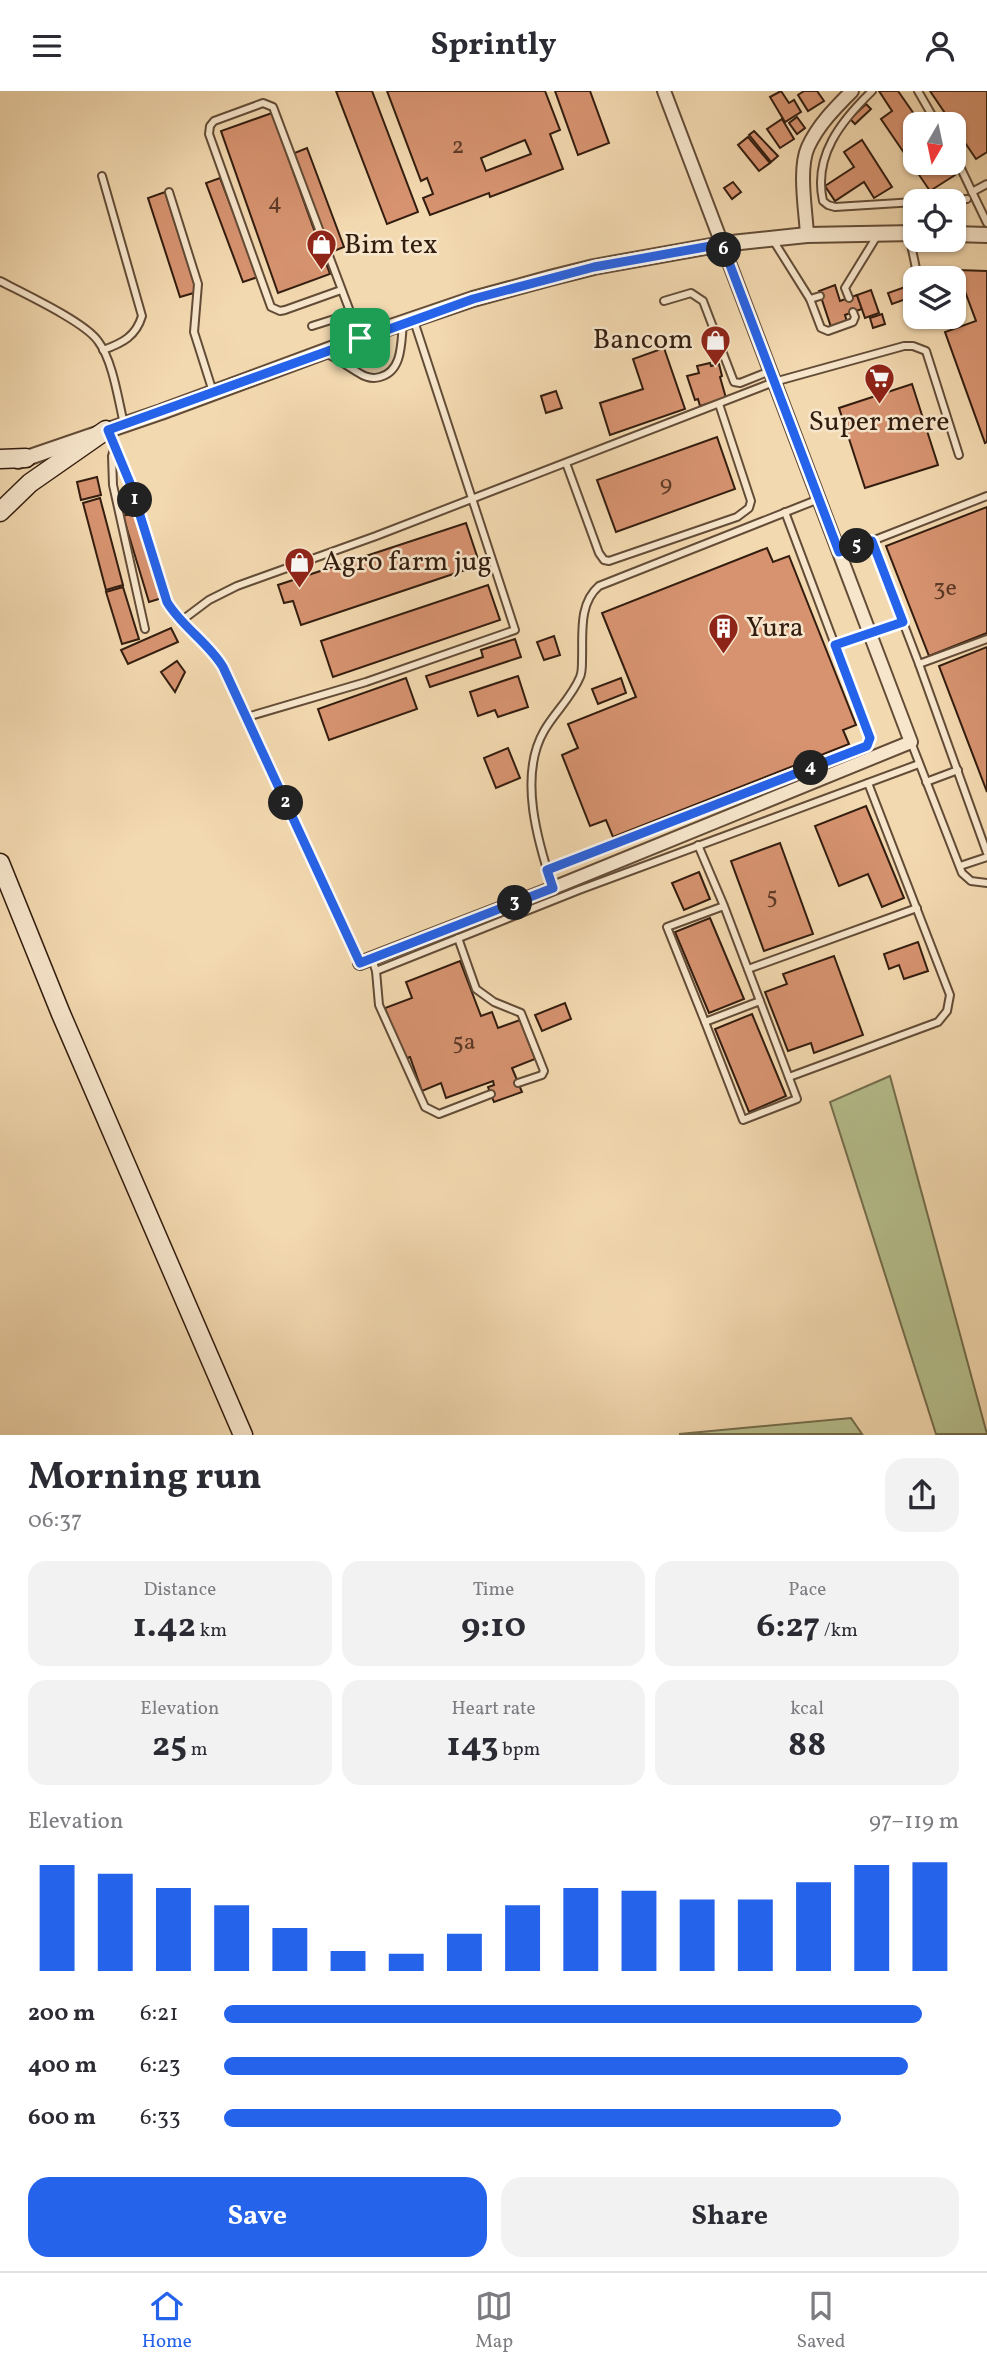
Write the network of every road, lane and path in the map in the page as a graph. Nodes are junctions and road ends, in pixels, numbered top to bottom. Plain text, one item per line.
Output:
1 (663, 91) edge
2 (852, 91) edge
3 (872, 91) edge
4 (918, 91) edge
5 (930, 112) edge
6 (964, 175) edge
7 (102, 176) dead end
8 (987, 184) edge
9 (169, 192) dead end
10 (972, 192) junction
11 (903, 203) edge
12 (987, 223) edge
13 (878, 233) junction
14 (903, 233) edge
15 (966, 234) edge
16 (807, 235) junction
17 (987, 235) edge
18 (772, 238) junction
19 (722, 244) junction
20 (0, 281) edge
21 (845, 288) junction
22 (341, 290) junction
23 (837, 291) dead end
24 (820, 296) dead end
25 (849, 298) dead end
26 (810, 299) junction
27 (664, 301) dead end
28 (853, 312) dead end
29 (350, 314) junction
30 (408, 321) junction
31 (312, 326) dead end
32 (360, 338) junction
33 (103, 350) junction
34 (323, 352) junction
35 (772, 377) junction
36 (213, 392) junction
37 (719, 404) junction
38 (124, 424) junction
39 (110, 435) junction
40 (959, 455) dead end
41 (26, 458) junction
42 (0, 459) edge
43 (566, 463) junction
44 (0, 467) edge
45 (987, 496) edge
46 (472, 498) junction
47 (819, 499) junction
48 (0, 512) edge
49 (785, 512) junction
50 (872, 541) junction
51 (839, 552) junction
52 (181, 621) junction
53 (903, 622) junction
54 (145, 629) dead end
55 (870, 633) junction
56 (987, 639) edge
57 (835, 645) junction
58 (919, 664) junction
59 (247, 717) junction
60 (911, 742) junction
61 (919, 764) junction
62 (958, 770) junction
63 (926, 782) junction
64 (869, 783) junction
65 (698, 845) junction
66 (987, 855) edge
67 (0, 863) edge
68 (960, 866) junction
69 (547, 870) junction
70 (987, 883) edge
71 (553, 888) junction
72 (724, 906) junction
73 (917, 908) junction
74 (458, 938) junction
75 (370, 964) junction
76 (748, 969) junction
77 (760, 1001) junction
78 (705, 1022) junction
79 (789, 1077) junction
80 (519, 1083) dead end
81 (491, 1094) dead end
82 (243, 1434) edge

1 - 19 street
2 - 16 street
3 - 11 lane
4 - 5 lane
6 - 10 lane
7 - 33 lane
8 - 10 lane
9 - 36 lane
10 - 12 lane
13 - 14 street
13 - 16 street
13 - 21 lane
15 - 17 street
16 - 18 street
18 - 19 street
18 - 26 lane
19 - 30 street
19 - 35 street
20 - 33 lane
21 - 23 lane
21 - 25 lane
22 - 22 lane
22 - 29 lane
24 - 26 lane
26 - 28 lane
27 - 35 lane
29 - 31 lane
29 - 32 lane
30 - 32 street
30 - 34 lane
30 - 46 lane
32 - 34 street
33 - 38 lane
34 - 36 street
35 - 37 lane
35 - 40 lane
35 - 47 street
36 - 38 street
37 - 43 lane
37 - 43 lane
38 - 39 street
39 - 41 street
39 - 48 main road
39 - 52 lane
39 - 54 lane
41 - 42 main road
41 - 44 street
43 - 46 lane
45 - 50 lane
46 - 52 lane
46 - 59 lane
47 - 49 lane
47 - 51 street
49 - 57 lane
49 - 69 lane
50 - 51 lane
50 - 53 lane
51 - 55 street
52 - 59 lane
53 - 55 lane
53 - 58 lane
55 - 57 lane
55 - 60 street
56 - 58 lane
57 - 69 lane
58 - 62 lane
59 - 75 lane
60 - 61 lane
60 - 71 street
61 - 63 lane
61 - 64 lane
62 - 63 lane
62 - 66 lane
63 - 68 lane
64 - 65 lane
64 - 73 lane
65 - 72 lane
65 - 74 lane
66 - 68 lane
67 - 82 main road
68 - 70 lane
69 - 71 lane
71 - 75 street
72 - 76 lane
72 - 78 lane
73 - 76 lane
73 - 79 lane
74 - 75 lane
74 - 80 lane
75 - 81 lane
76 - 77 lane
77 - 78 lane
77 - 79 lane
78 - 79 lane

